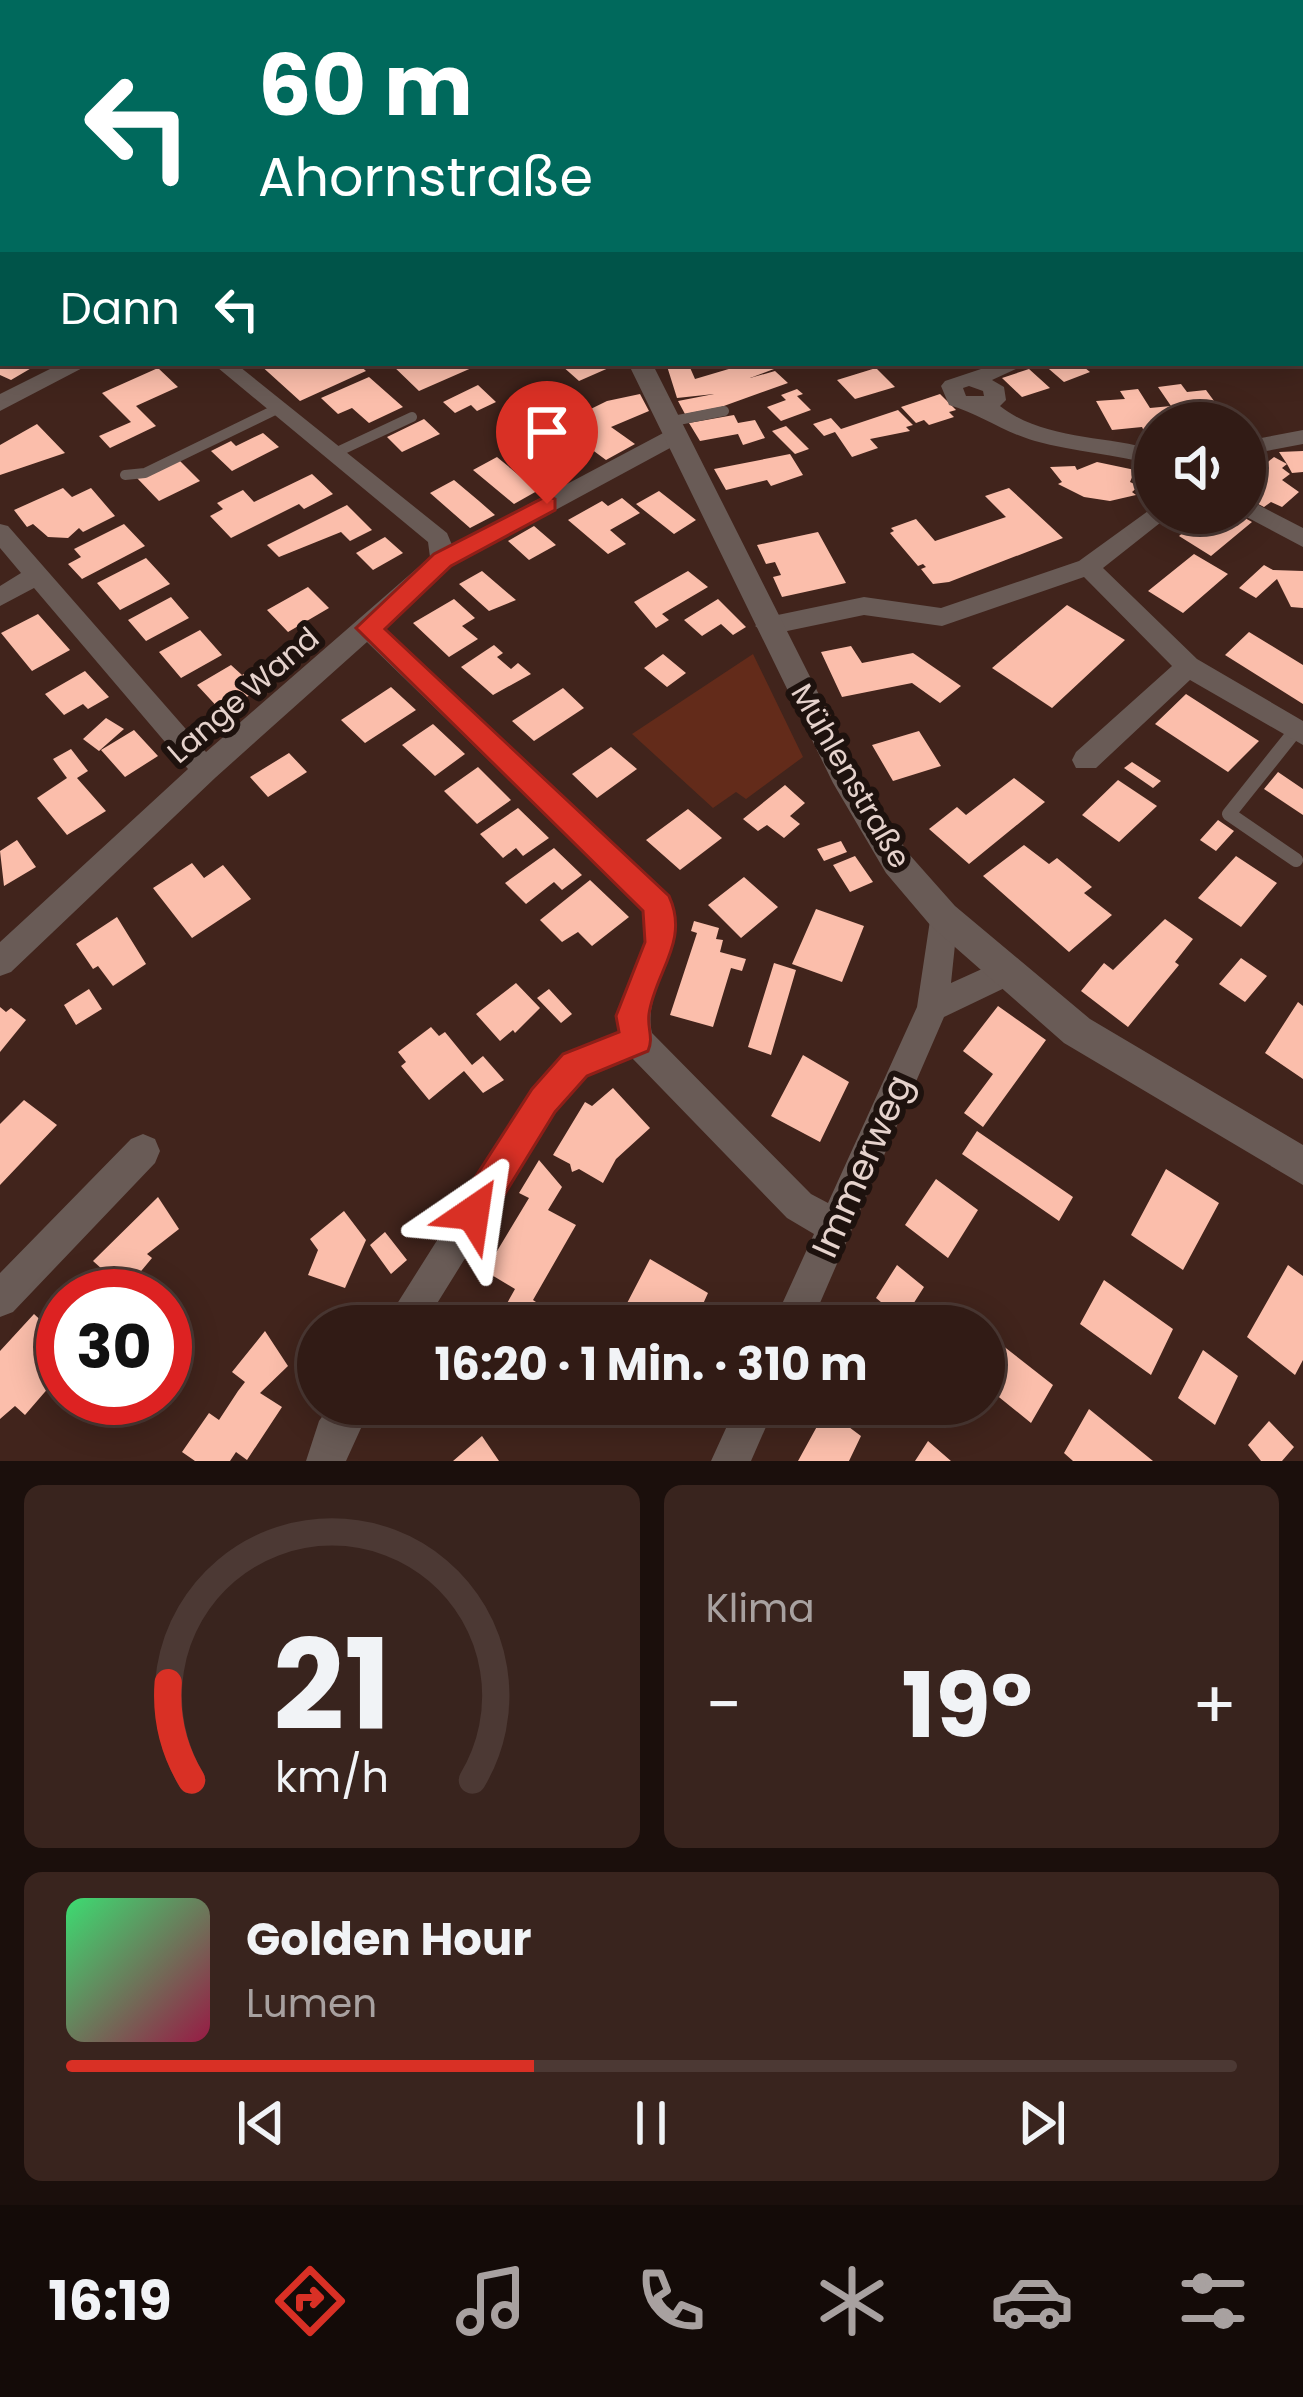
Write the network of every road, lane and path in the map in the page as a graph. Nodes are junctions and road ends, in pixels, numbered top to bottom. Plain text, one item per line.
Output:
1 (74, 366) edge
2 (226, 366) edge
3 (641, 366) edge
4 (1011, 366) edge
5 (0, 404) edge
6 (279, 408) junction
7 (724, 411) dead end
8 (412, 417) dead end
9 (671, 429) junction
10 (1303, 437) edge
11 (1266, 444) edge
12 (1134, 452) edge
13 (335, 453) junction
14 (125, 475) dead end
15 (1266, 518) edge
16 (1134, 531) edge
17 (0, 532) edge
18 (1303, 539) edge
19 (443, 560) junction
20 (1088, 567) junction
21 (37, 575) junction
22 (0, 597) edge
23 (768, 626) junction
24 (368, 628) junction
25 (1188, 666) junction
26 (1299, 732) edge
27 (1086, 760) dead end
28 (205, 770) junction
29 (1296, 860) dead end
30 (943, 916) junction
31 (0, 962) edge
32 (1004, 973) junction
33 (933, 1006) junction
34 (637, 1040) junction
35 (143, 1150) dead end
36 (1303, 1166) edge
37 (836, 1226) junction
38 (0, 1299) edge
39 (415, 1305) edge
40 (800, 1305) edge
41 (339, 1425) edge
42 (747, 1425) edge
43 (326, 1461) edge
44 (731, 1461) edge

1 - 5 street
2 - 6 street
3 - 9 street, Mühlenstraße
4 - 12 street
6 - 13 street
6 - 14 lane
7 - 9 lane
8 - 13 lane
9 - 19 street, Lange Wand
9 - 23 street, Mühlenstraße
10 - 11 street
13 - 19 street
15 - 18 street
16 - 20 street
17 - 21 street
19 - 24 street, Lange Wand
20 - 23 street
20 - 25 street
21 - 22 street
21 - 28 street
23 - 30 street, Mühlenstraße
24 - 28 street, Lange Wand
24 - 34 street
25 - 26 street
25 - 27 street
26 - 29 lane
28 - 31 street, Lange Wand
30 - 32 street, Mühlenstraße
30 - 33 street, Immerweg
32 - 33 street
32 - 36 street, Mühlenstraße
33 - 37 street, Immerweg
34 - 37 street
34 - 39 street
35 - 38 street
37 - 40 street, Immerweg
41 - 43 street
42 - 44 street

